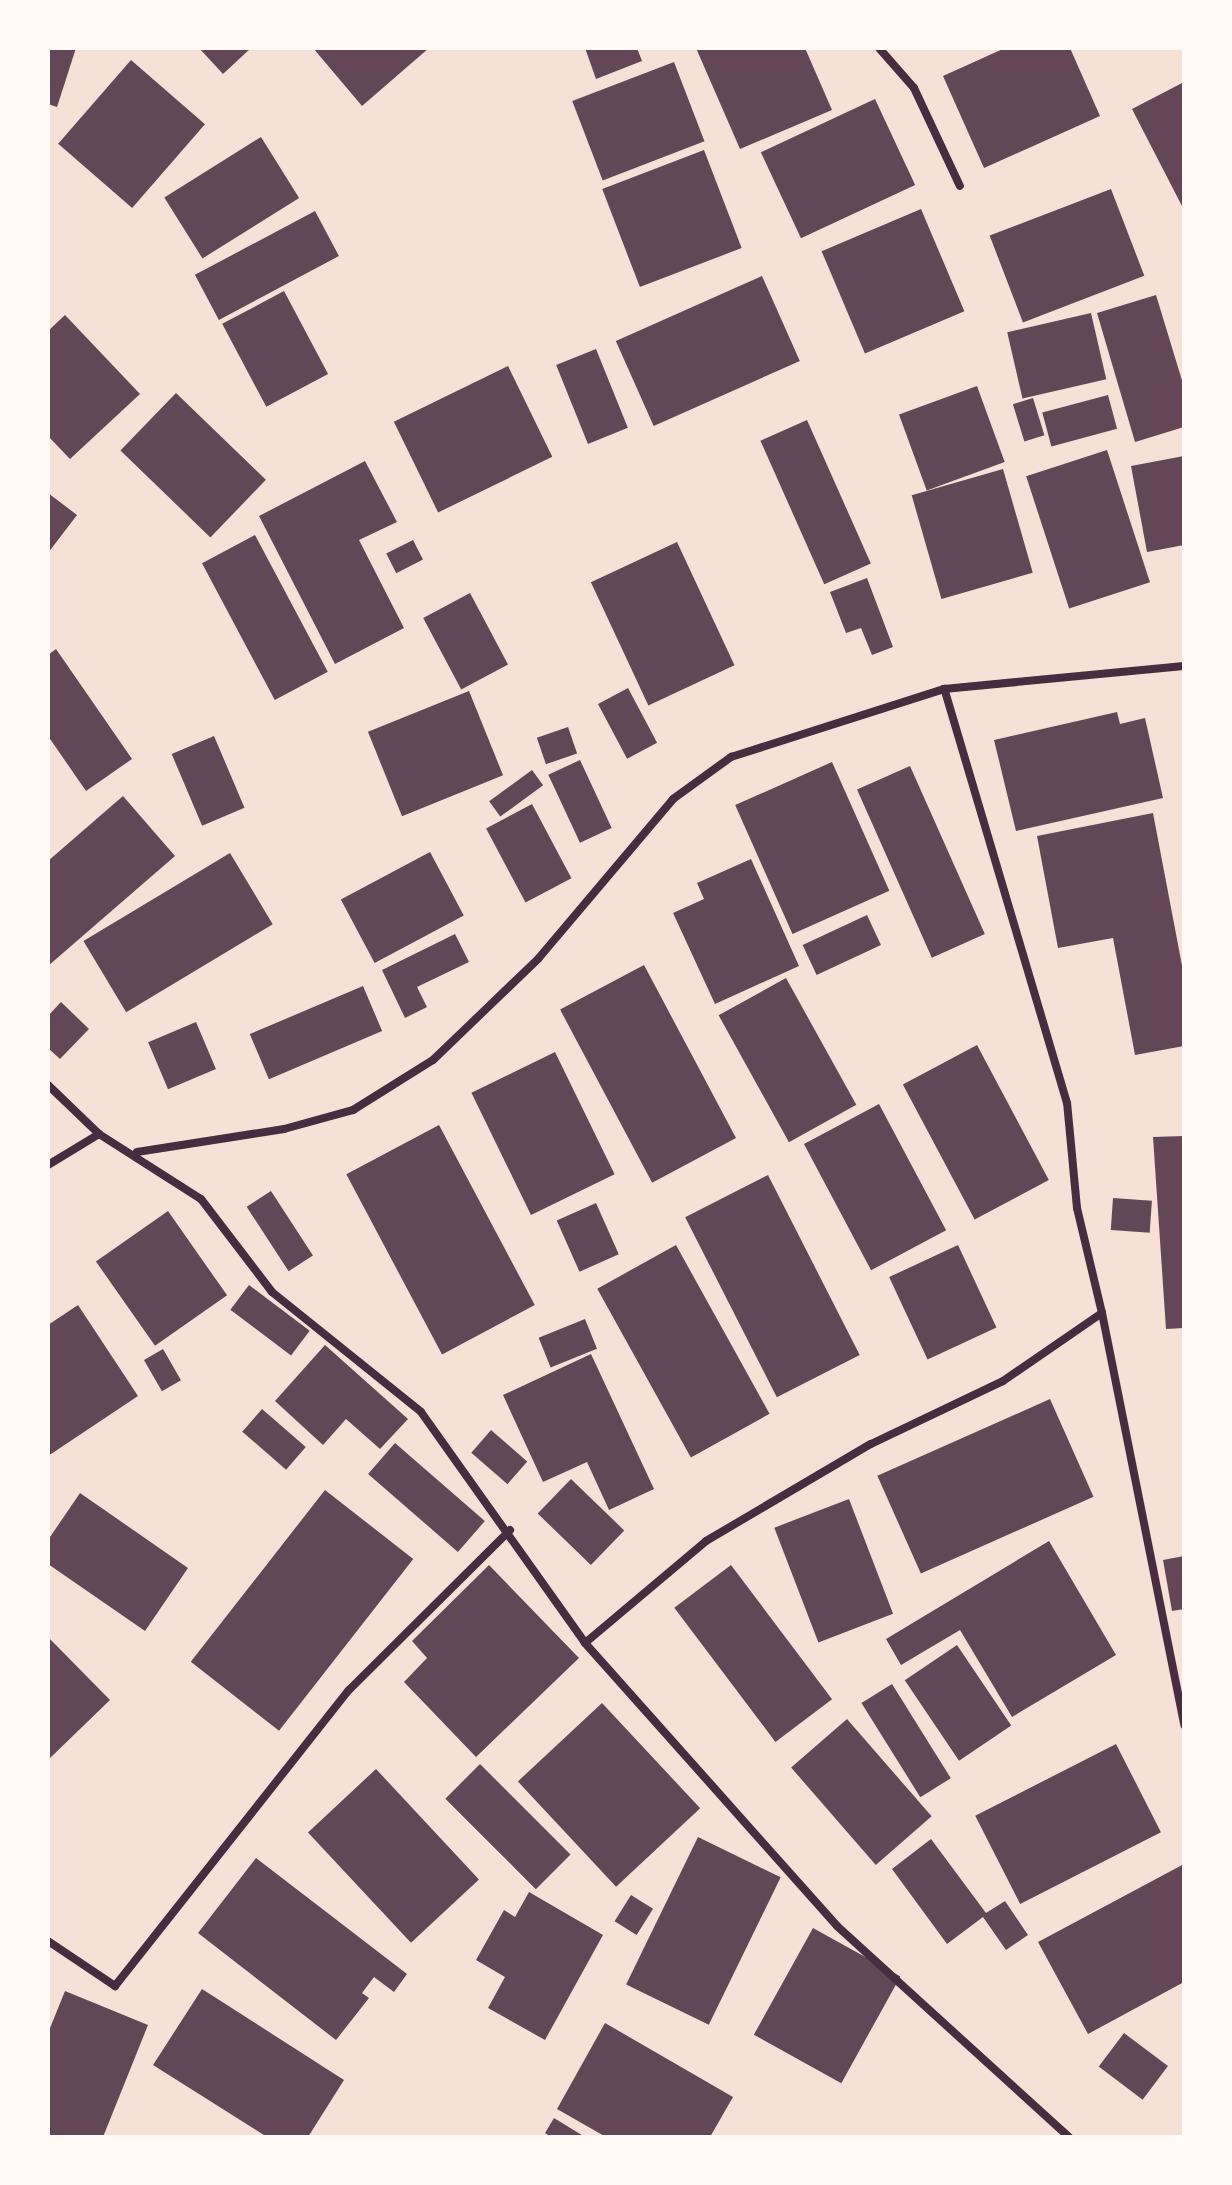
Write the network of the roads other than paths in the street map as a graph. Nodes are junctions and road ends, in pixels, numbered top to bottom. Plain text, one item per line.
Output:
1 (879, 48) edge
2 (960, 186) dead end
3 (1184, 666) edge
4 (944, 689) junction
5 (48, 1085) edge
6 (99, 1134) junction
7 (137, 1152) junction
8 (48, 1165) edge
9 (1102, 1313) junction
10 (510, 1530) junction
11 (585, 1643) junction
12 (1184, 1725) edge
13 (48, 1941) edge
14 (1069, 2137) edge

1 - 2 street
3 - 4 street
4 - 7 street
4 - 9 street
5 - 6 street
6 - 7 street
6 - 8 street
7 - 10 street
9 - 11 street
9 - 12 street
10 - 11 street
10 - 13 street
11 - 14 street

